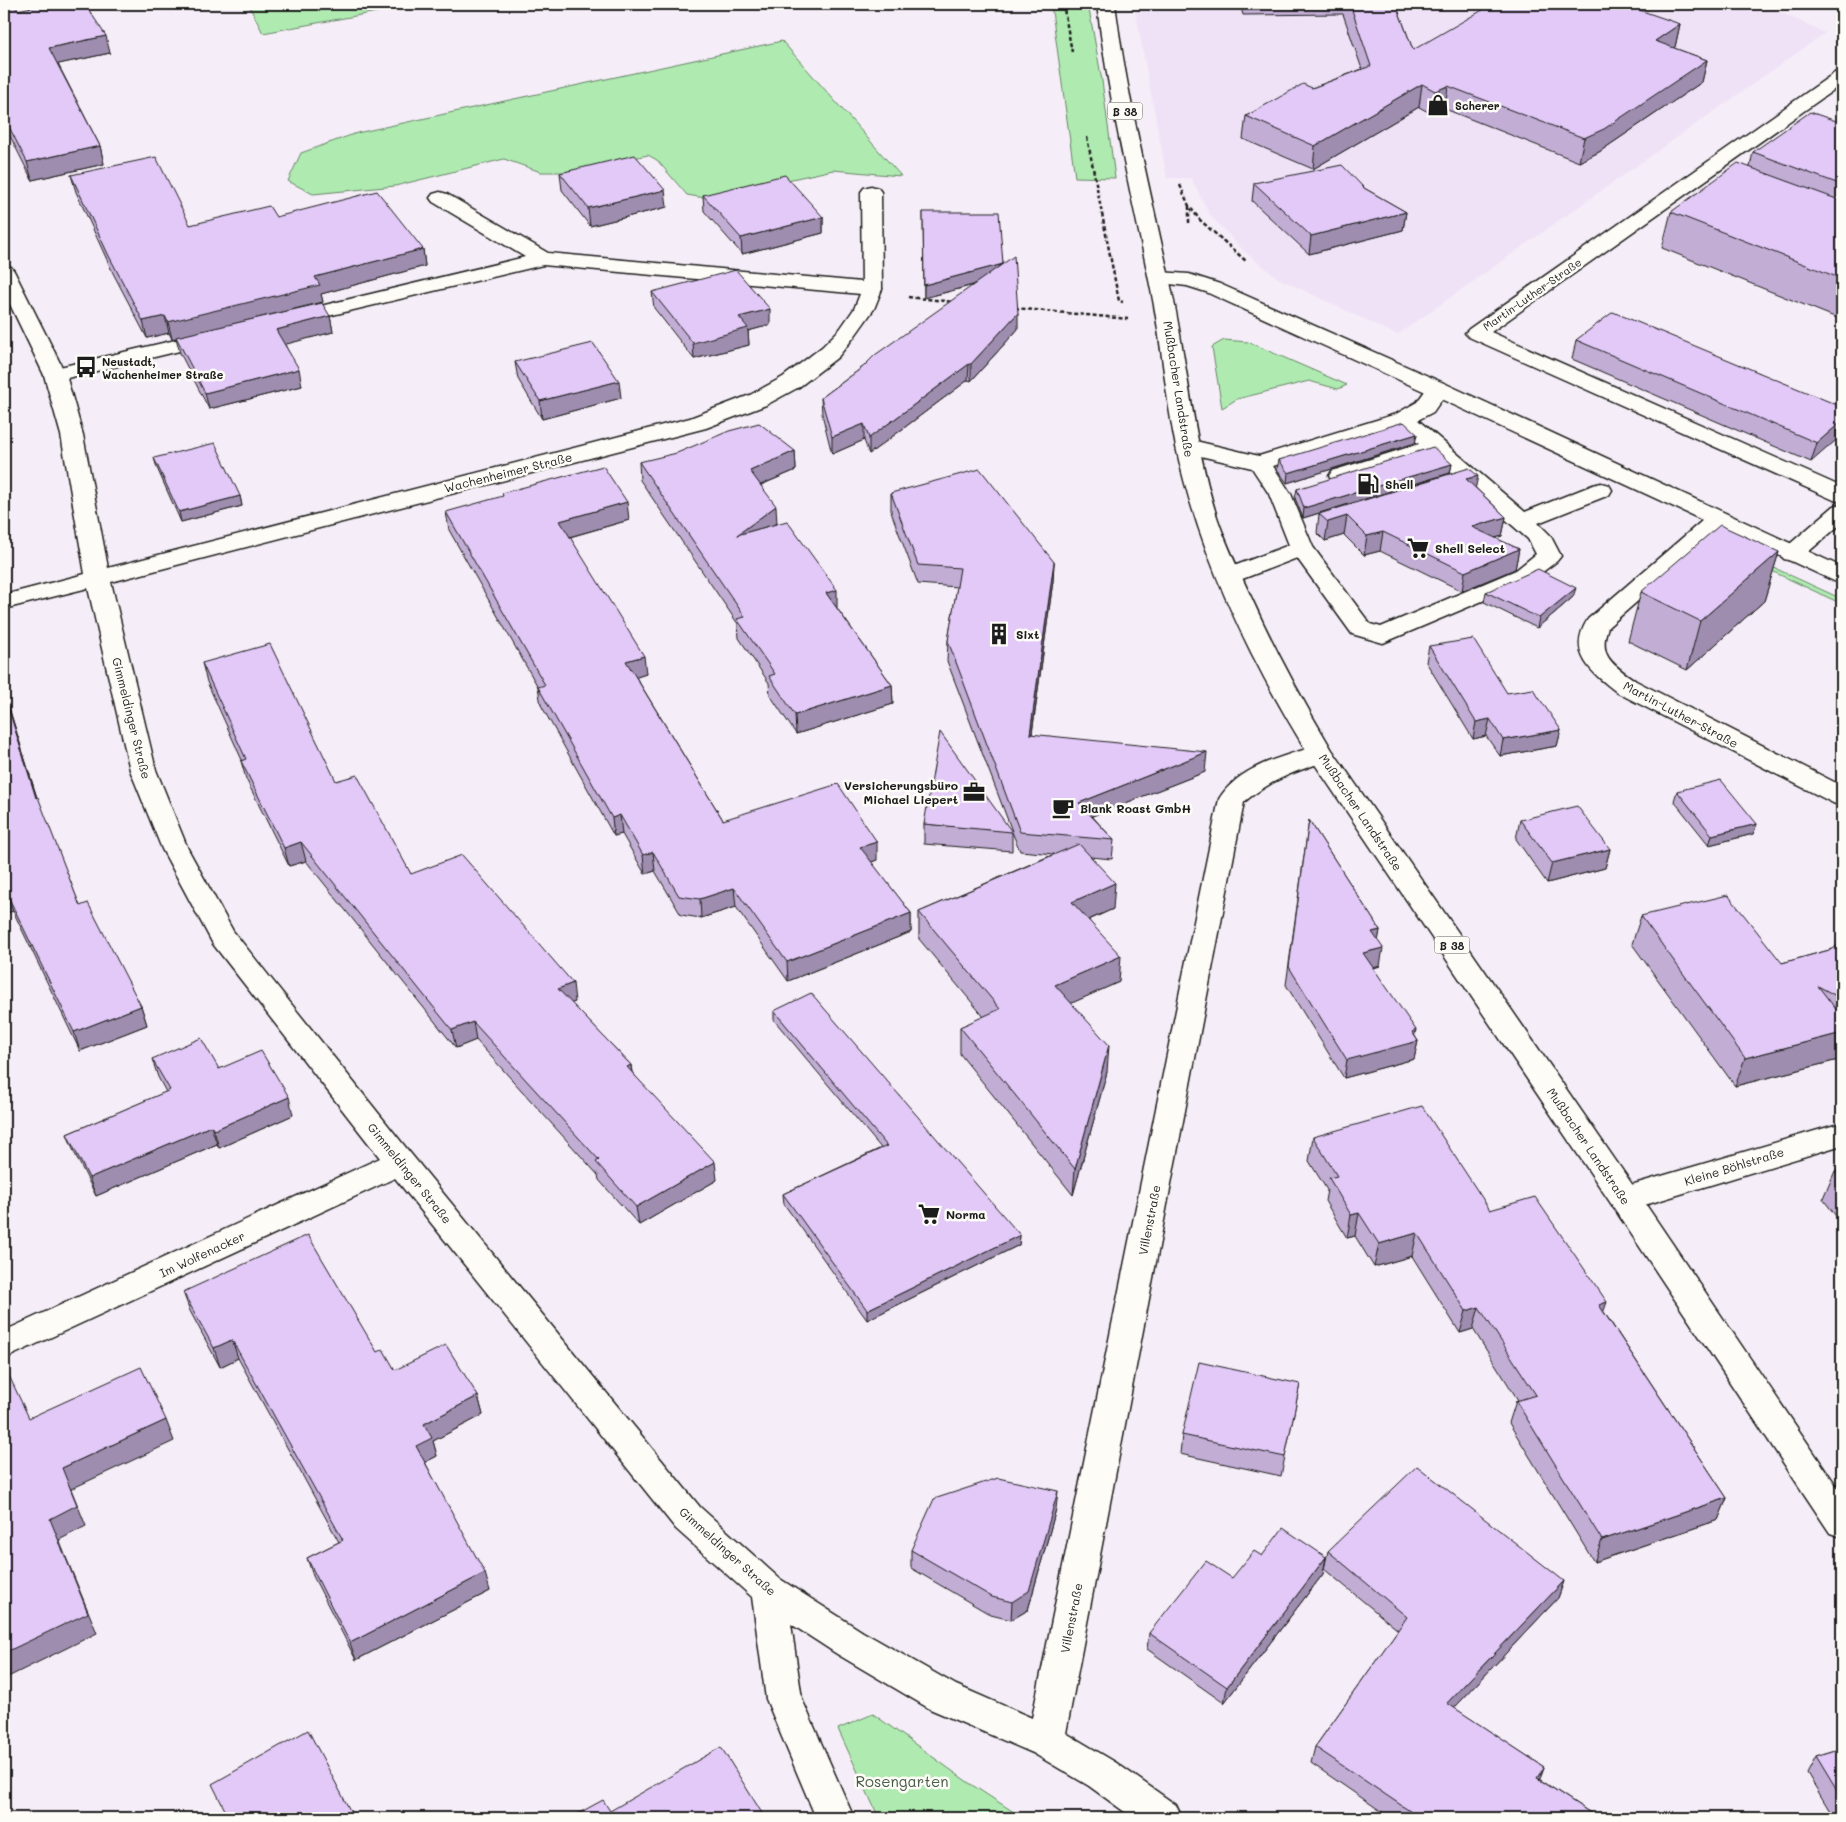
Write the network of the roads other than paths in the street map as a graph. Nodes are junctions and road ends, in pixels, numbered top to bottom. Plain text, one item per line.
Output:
1 (1106, 4) edge
2 (1842, 76) edge
3 (871, 192) dead end
4 (440, 198) dead end
5 (543, 259) junction
6 (4, 271) edge
7 (1159, 278) junction
8 (871, 291) junction
9 (275, 323) edge
10 (237, 332) edge
11 (55, 375) junction
12 (1438, 389) junction
13 (1404, 419) junction
14 (1187, 446) junction
15 (1436, 446) junction
16 (1260, 463) junction
17 (1471, 476) junction
18 (1444, 485) edge
19 (1299, 489) junction
20 (1601, 490) dead end
21 (1842, 495) edge
22 (1842, 511) edge
23 (1718, 519) junction
24 (1523, 521) junction
25 (1304, 534) junction
26 (1792, 554) junction
27 (1229, 576) junction
28 (1842, 576) edge
29 (98, 577) junction
30 (4, 602) edge
31 (1321, 754) junction
32 (1842, 797) edge
33 (1842, 1134) edge
34 (400, 1162) junction
35 (1625, 1199) junction
36 (4, 1346) edge
37 (1842, 1522) edge
38 (768, 1590) junction
39 (1046, 1741) junction
40 (835, 1818) edge
41 (1163, 1818) edge

1 - 7 street, Mußbacher Landstraße / B 38
2 - 21 street, Martin-Luther-Straße
3 - 8 street, Wachenheimer Straße
4 - 5 street
5 - 8 street
5 - 9 street
6 - 11 street, Gimmeldinger Straße
7 - 12 street
7 - 14 street, Mußbacher Landstraße / B 38
8 - 29 street, Wachenheimer Straße
10 - 11 street
11 - 29 street, Gimmeldinger Straße
12 - 13 street
12 - 23 street
13 - 15 street
13 - 16 street
14 - 16 street
14 - 27 street, Mußbacher Landstraße / B 38
15 - 17 street
15 - 19 street
16 - 19 street
17 - 18 street
17 - 24 street
19 - 25 street
20 - 24 street
22 - 26 street
23 - 26 street
23 - 32 street, Martin-Luther-Straße
24 - 25 street
25 - 27 street
26 - 28 street
27 - 31 street, Mußbacher Landstraße / B 38
29 - 30 street, Wachenheimer Straße
29 - 34 street, Gimmeldinger Straße
31 - 35 street, Mußbacher Landstraße / B 38
31 - 39 street, Villenstraße
33 - 35 street, Kleine Böhlstraße
34 - 36 street, Im Wolfenacker
34 - 38 street, Gimmeldinger Straße
35 - 37 street, Mußbacher Landstraße / B 38
38 - 39 street, Gimmeldinger Straße
38 - 40 street
39 - 41 street, Gimmeldinger Straße

